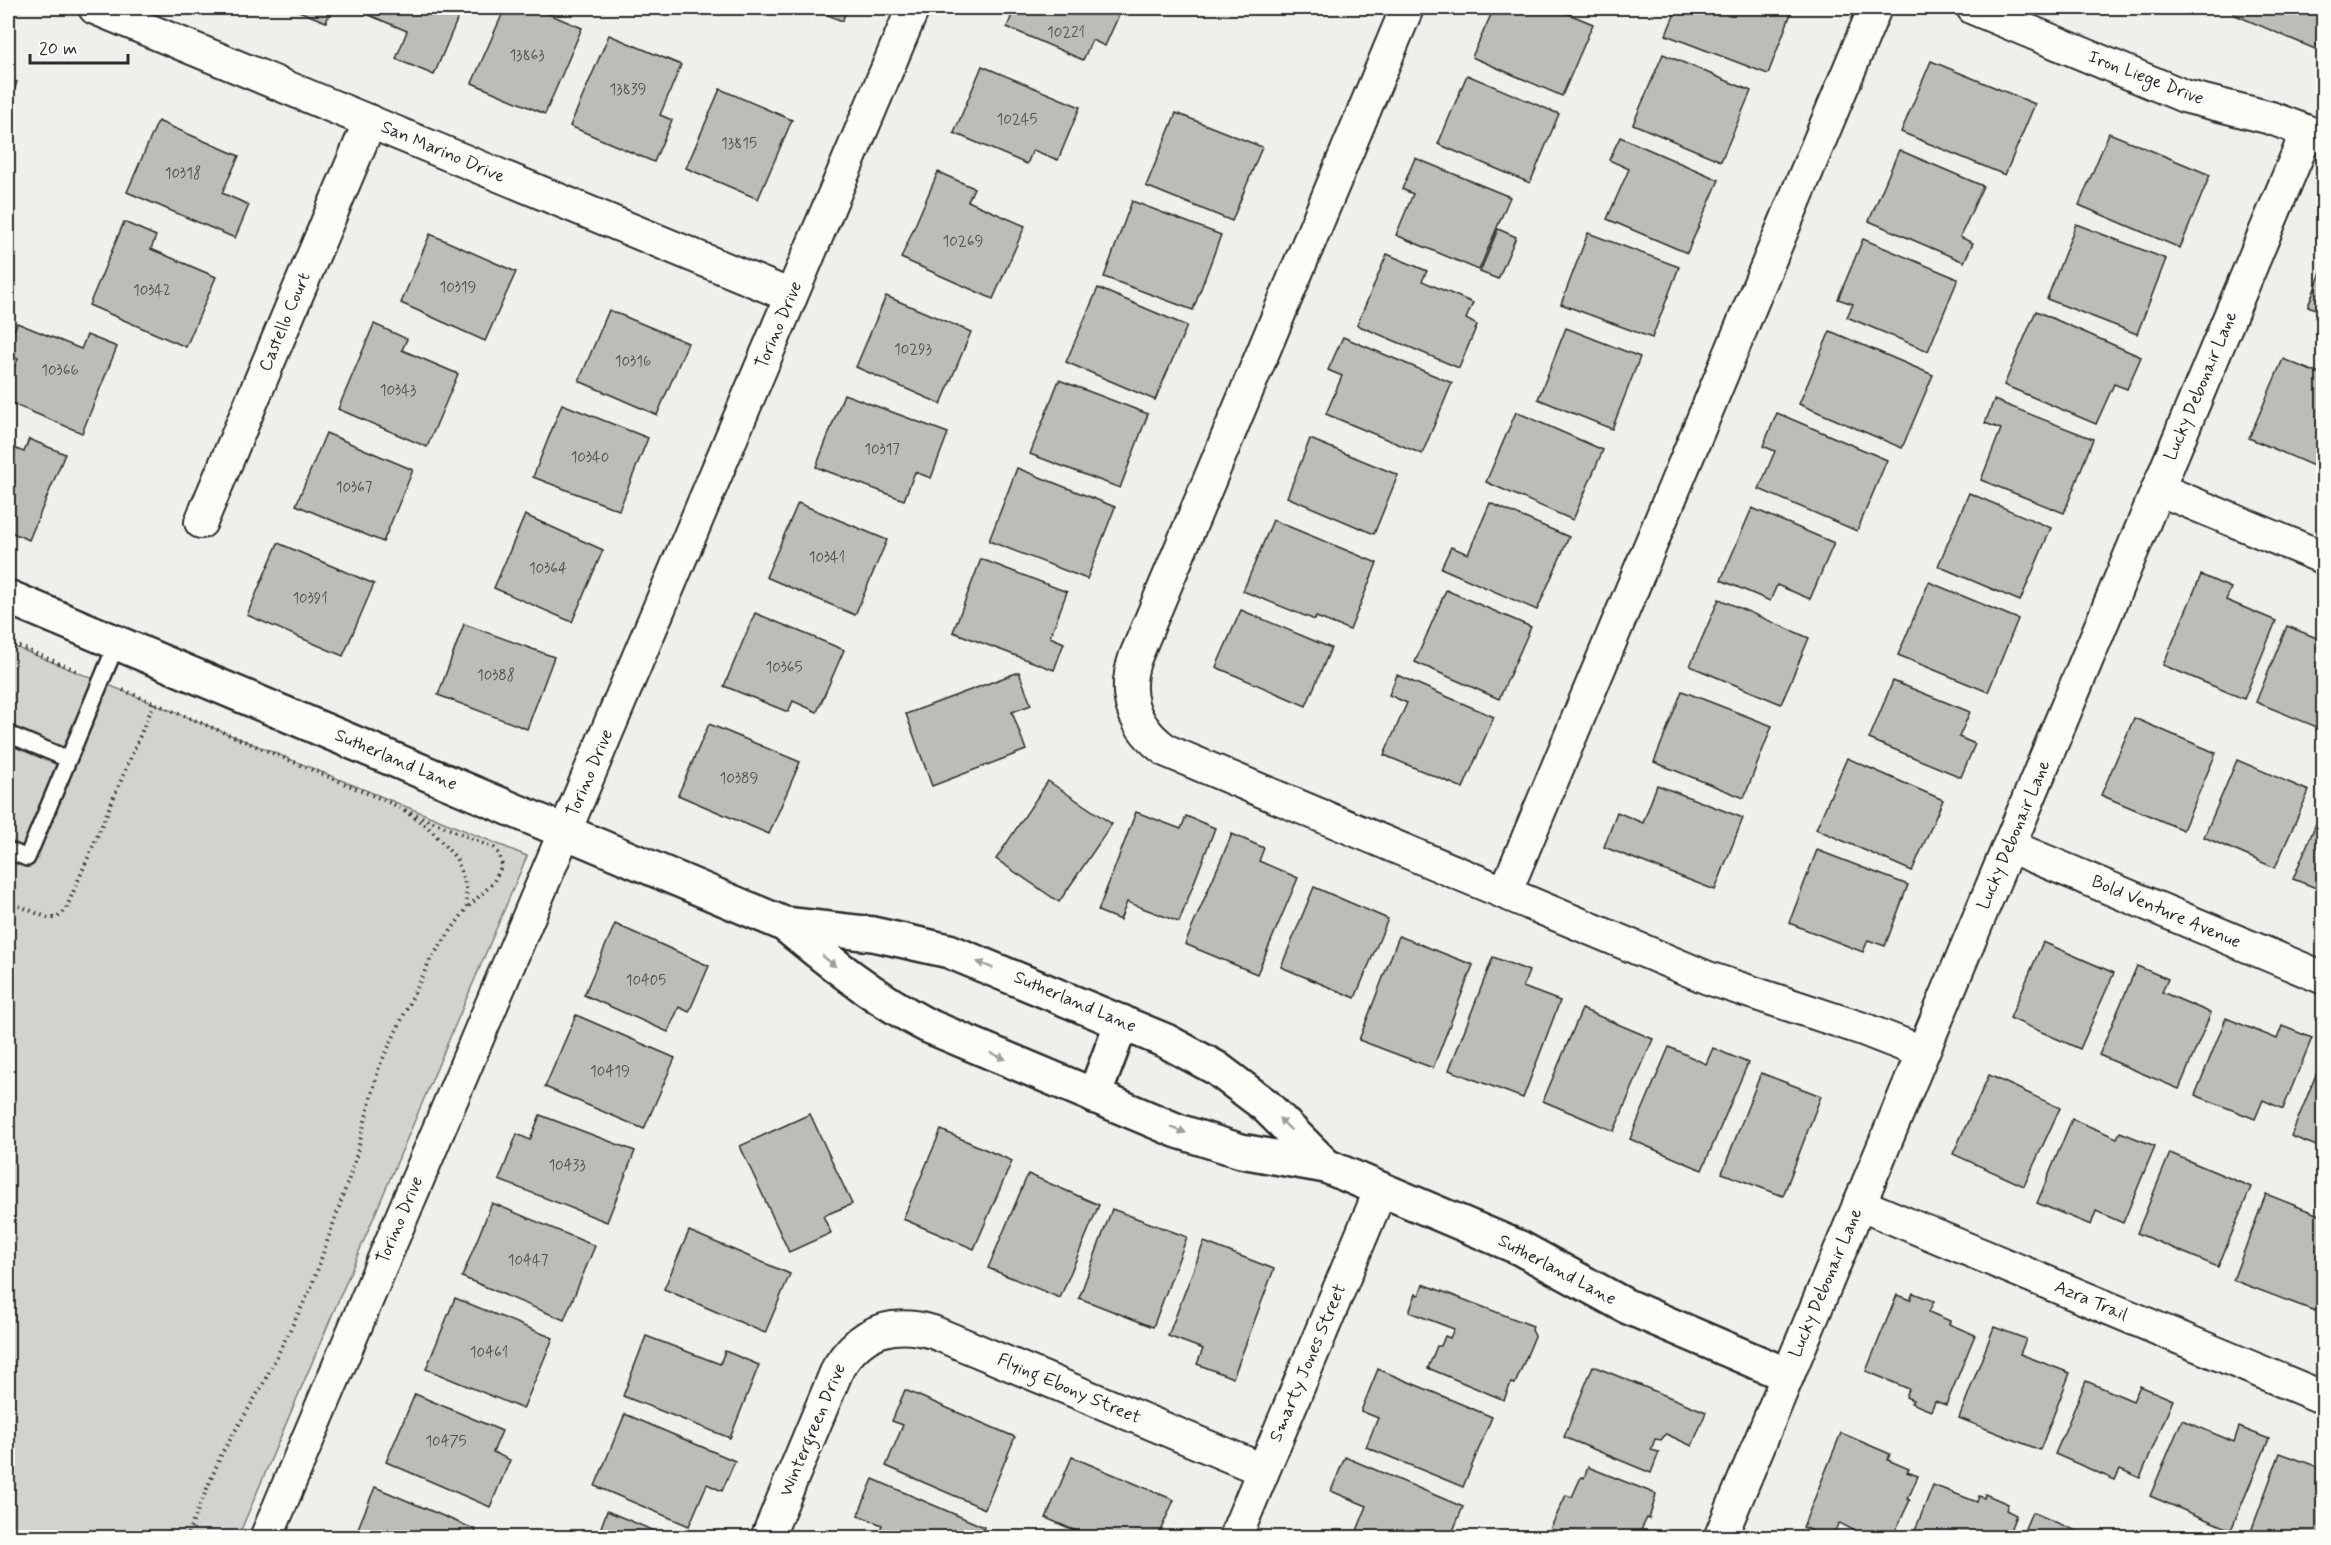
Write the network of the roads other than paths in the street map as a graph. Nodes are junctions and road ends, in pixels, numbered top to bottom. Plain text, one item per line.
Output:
1 (95, 8) edge
2 (913, 8) edge
3 (1407, 8) edge
4 (1875, 8) edge
5 (1973, 8) edge
6 (370, 122) junction
7 (2315, 135) edge
8 (791, 296) junction
9 (2158, 489) junction
10 (201, 522) dead end
11 (2324, 558) edge
12 (8, 597) edge
13 (117, 643) junction
14 (8, 734) edge
15 (68, 759) junction
16 (565, 831) junction
17 (2009, 846) junction
18 (8, 850) edge
19 (1504, 893) junction
20 (784, 924) junction
21 (2324, 978) edge
22 (1122, 1022) junction
23 (1922, 1052) junction
24 (1094, 1096) junction
25 (1326, 1166) junction
26 (1381, 1189) junction
27 (1859, 1204) junction
28 (873, 1334) joint
29 (1787, 1375) junction
30 (2324, 1398) edge
31 (1263, 1470) junction
32 (266, 1538) edge
33 (767, 1538) edge
34 (1235, 1538) edge
35 (1720, 1538) edge

1 - 6 street, San Marino Drive
2 - 8 street, Torino Drive
3 - 19 street
4 - 19 street
5 - 7 street, Iron Liege Drive
6 - 8 street, San Marino Drive
6 - 10 street, Castello Court
7 - 9 street, Lucky Debonair Lane
8 - 16 street, Torino Drive
9 - 11 street
9 - 17 street, Lucky Debonair Lane
12 - 13 street, Sutherland Lane
13 - 15 lane
13 - 16 street, Sutherland Lane
14 - 15 lane
15 - 18 lane
16 - 20 street, Sutherland Lane
16 - 32 street, Torino Drive
17 - 21 street, Bold Venture Avenue
17 - 23 street, Lucky Debonair Lane
19 - 23 street
22 -> 20 street, Sutherland Lane
20 -> 24 street, Sutherland Lane
22 - 24 street
25 -> 22 street, Sutherland Lane
23 - 27 street, Lucky Debonair Lane
24 -> 25 street, Sutherland Lane
25 - 26 street, Sutherland Lane
26 - 29 street, Sutherland Lane
26 - 31 street, Smarty Jones Street
27 - 29 street, Lucky Debonair Lane
27 - 30 street, Azra Trail
28 - 31 street, Flying Ebony Street
28 - 33 street, Wintergreen Drive
29 - 35 street, Lucky Debonair Lane
31 - 34 street, Smarty Jones Street

